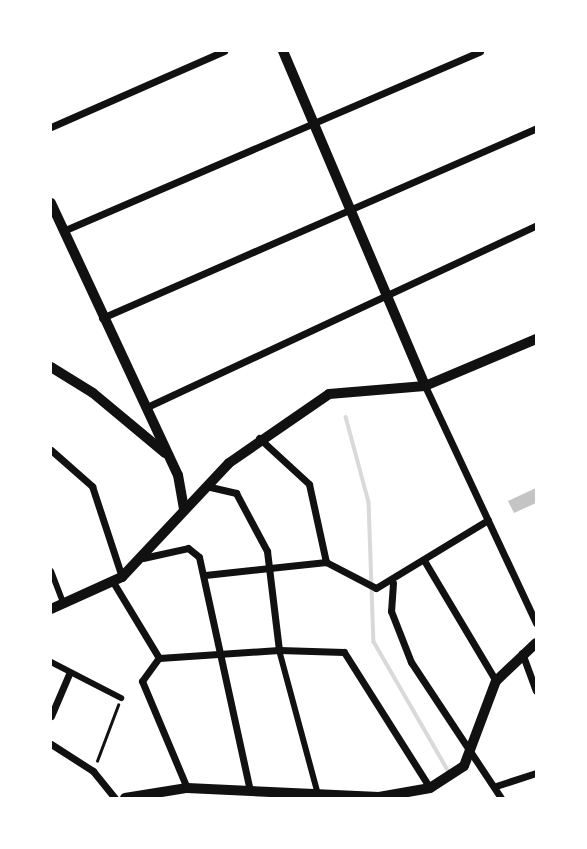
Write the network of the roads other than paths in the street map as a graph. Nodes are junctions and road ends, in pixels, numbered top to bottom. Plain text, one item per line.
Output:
1 (225, 51) edge
2 (283, 51) edge
3 (480, 51) edge
4 (313, 122) junction
5 (51, 127) edge
6 (536, 128) edge
7 (51, 203) edge
8 (351, 210) junction
9 (536, 226) edge
10 (63, 231) junction
11 (386, 292) junction
12 (102, 318) junction
13 (536, 340) edge
14 (51, 367) edge
15 (425, 386) junction
16 (147, 407) junction
17 (259, 438) junction
18 (51, 450) edge
19 (166, 454) junction
20 (205, 485) junction
21 (184, 510) junction
22 (488, 520) junction
23 (143, 558) junction
24 (326, 562) junction
25 (425, 562) junction
26 (274, 568) junction
27 (51, 571) edge
28 (205, 575) junction
29 (117, 580) junction
30 (393, 583) junction
31 (63, 603) junction
32 (51, 609) edge
33 (536, 623) edge
34 (536, 643) edge
35 (279, 650) junction
36 (522, 652) junction
37 (220, 655) junction
38 (159, 658) junction
39 (51, 662) edge
40 (69, 674) junction
41 (496, 681) junction
42 (536, 691) edge
43 (121, 698) road end
44 (51, 716) edge
45 (51, 744) edge
46 (470, 750) junction
47 (536, 773) edge
48 (496, 786) junction
49 (187, 788) junction
50 (250, 790) junction
51 (431, 793) edge
52 (318, 795) junction
53 (294, 796) edge
54 (115, 798) edge
55 (125, 798) edge
56 (379, 798) edge
57 (501, 798) edge

1 - 5 street
2 - 4 street
3 - 4 street
4 - 8 street
4 - 10 street
6 - 8 street
7 - 10 street
8 - 11 street
8 - 12 street
9 - 11 street
10 - 12 street
11 - 15 street
11 - 16 street
12 - 16 street
13 - 15 street
14 - 19 street
15 - 17 street
15 - 22 street
16 - 19 street
17 - 20 street
17 - 24 street
18 - 29 street
19 - 21 street
20 - 21 street
20 - 26 street
21 - 23 street
22 - 25 street
22 - 33 street
23 - 28 street
23 - 29 street
24 - 26 street
24 - 30 street
25 - 30 street
25 - 41 street
26 - 28 street
26 - 35 street
27 - 31 street
28 - 37 street
29 - 31 street
29 - 38 street
30 - 46 street
31 - 32 street
34 - 36 street
35 - 37 street
35 - 51 street
35 - 52 street
36 - 41 street
36 - 42 street
37 - 38 street
37 - 50 street
38 - 49 street
39 - 40 street
40 - 43 street
40 - 44 street
41 - 46 street
45 - 54 street
46 - 48 street
46 - 51 street
47 - 48 street
48 - 57 street
49 - 50 street
49 - 55 street
50 - 53 street
51 - 56 street
52 - 53 street
52 - 56 street

